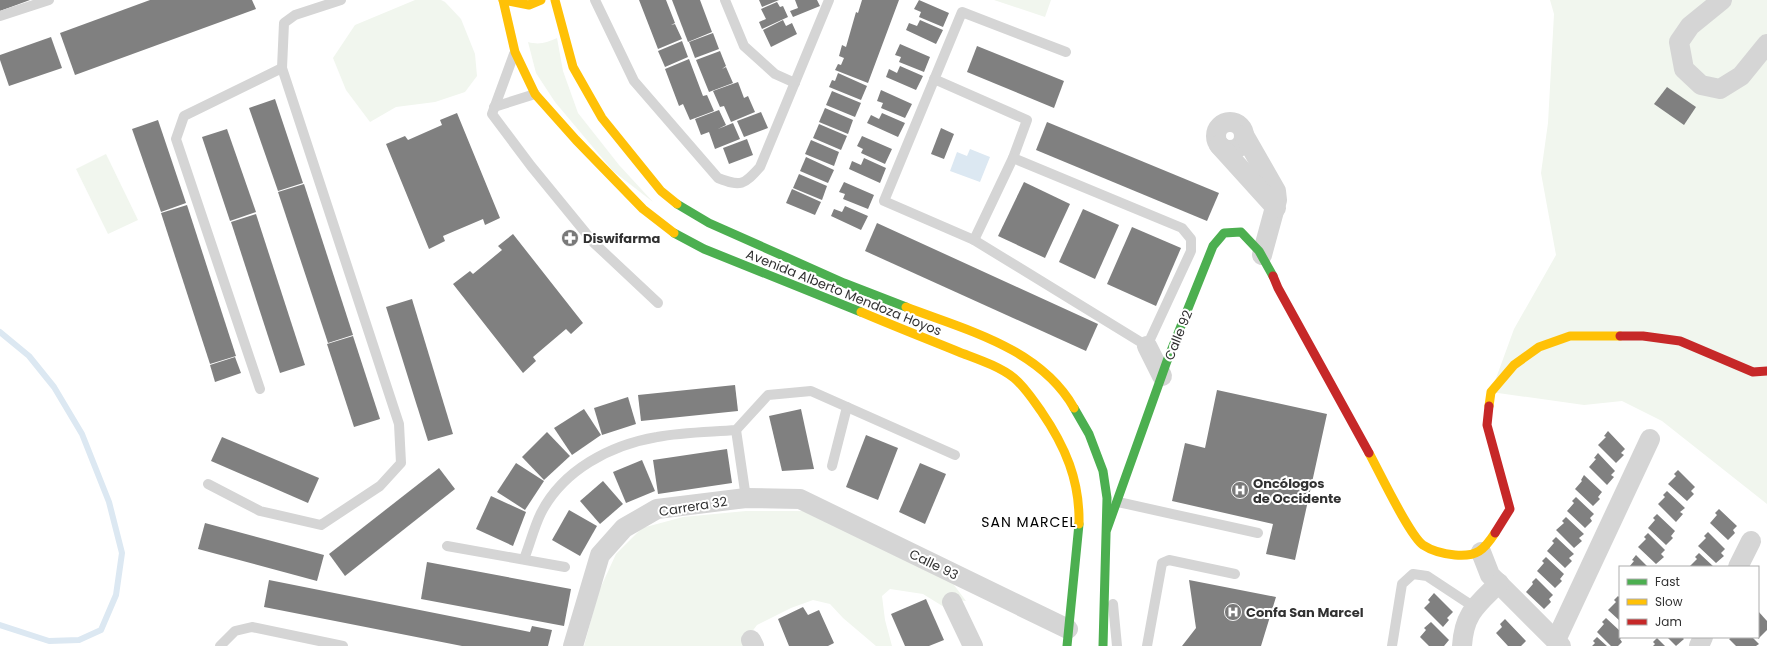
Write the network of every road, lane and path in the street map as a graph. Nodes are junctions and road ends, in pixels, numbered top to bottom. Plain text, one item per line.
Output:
1 (49, 0) edge
2 (341, 0) edge
3 (503, 0) edge
4 (541, 0) edge
5 (555, 0) edge
6 (595, 0) edge
7 (725, 0) edge
8 (829, 0) edge
9 (1722, 0) edge
10 (0, 16) edge
11 (1767, 44) edge
12 (515, 52) junction
13 (1066, 52) dead end
14 (282, 68) junction
15 (934, 80) junction
16 (794, 83) junction
17 (535, 94) junction
18 (494, 107) junction
19 (1013, 158) junction
20 (1276, 208) junction
21 (974, 240) junction
22 (1259, 250) junction
23 (658, 303) dead end
24 (1147, 346) junction
25 (1767, 371) edge
26 (1162, 376) junction
27 (260, 389) dead end
28 (848, 407) junction
29 (736, 430) junction
30 (1650, 439) dead end
31 (955, 456) dead end
32 (832, 466) dead end
33 (1103, 471) junction
34 (1127, 473) junction
35 (208, 484) dead end
36 (746, 498) junction
37 (800, 499) joint
38 (1118, 502) junction
39 (1107, 529) junction
40 (1258, 532) dead end
41 (1751, 541) dead end
42 (447, 546) dead end
43 (1105, 550) junction
44 (1481, 552) junction
45 (524, 559) junction
46 (1738, 566) edge
47 (565, 567) dead end
48 (1235, 574) dead end
49 (1499, 583) junction
50 (952, 602) dead end
51 (1474, 607) junction
52 (1068, 638) edge
53 (1558, 643) edge
54 (220, 646) edge
55 (343, 646) edge
56 (573, 646) edge
57 (973, 646) edge
58 (1104, 646) edge
59 (1117, 646) edge
60 (1147, 646) edge
61 (1392, 646) edge
62 (1462, 646) edge

1 - 10 lane
2 - 14 lane
3 - 4 main road
3 - 12 main road, Avenida Alberto Mendoza Hoyos
5 - 33 main road, Avenida Alberto Mendoza Hoyos
6 - 16 lane
7 - 16 lane
8 - 16 lane
9 - 11 street
12 - 17 main road, Avenida Alberto Mendoza Hoyos
12 - 18 lane
13 - 15 lane
14 - 27 lane
14 - 35 lane
15 - 19 lane
15 - 21 lane
17 - 18 lane
17 - 52 main road, Avenida Alberto Mendoza Hoyos
18 - 23 lane
19 - 21 lane
19 - 24 lane
20 - 20 street
20 - 22 street
21 - 24 lane
22 - 26 main road, Calle 92
22 - 44 main road
24 - 26 street
25 - 44 main road
26 - 34 main road, Calle 92
28 - 29 lane
28 - 31 lane
28 - 32 lane
29 - 36 lane
29 - 45 lane
30 - 53 street
33 - 34 street
33 - 39 main road, Avenida Alberto Mendoza Hoyos
34 - 38 main road, Calle 92
36 - 37 street, Carrera 32
36 - 56 street, Carrera 32
37 - 52 street, Calle 93
38 - 39 main road, Calle 92
38 - 40 lane
39 - 43 main road, Avenida Alberto Mendoza Hoyos
41 - 46 street
42 - 45 lane
43 - 58 main road, Avenida Alberto Mendoza Hoyos
43 - 59 lane
44 - 49 street
45 - 47 lane
48 - 60 lane
49 - 51 street
49 - 53 street
50 - 57 street
51 - 61 lane
51 - 62 street
54 - 55 lane

